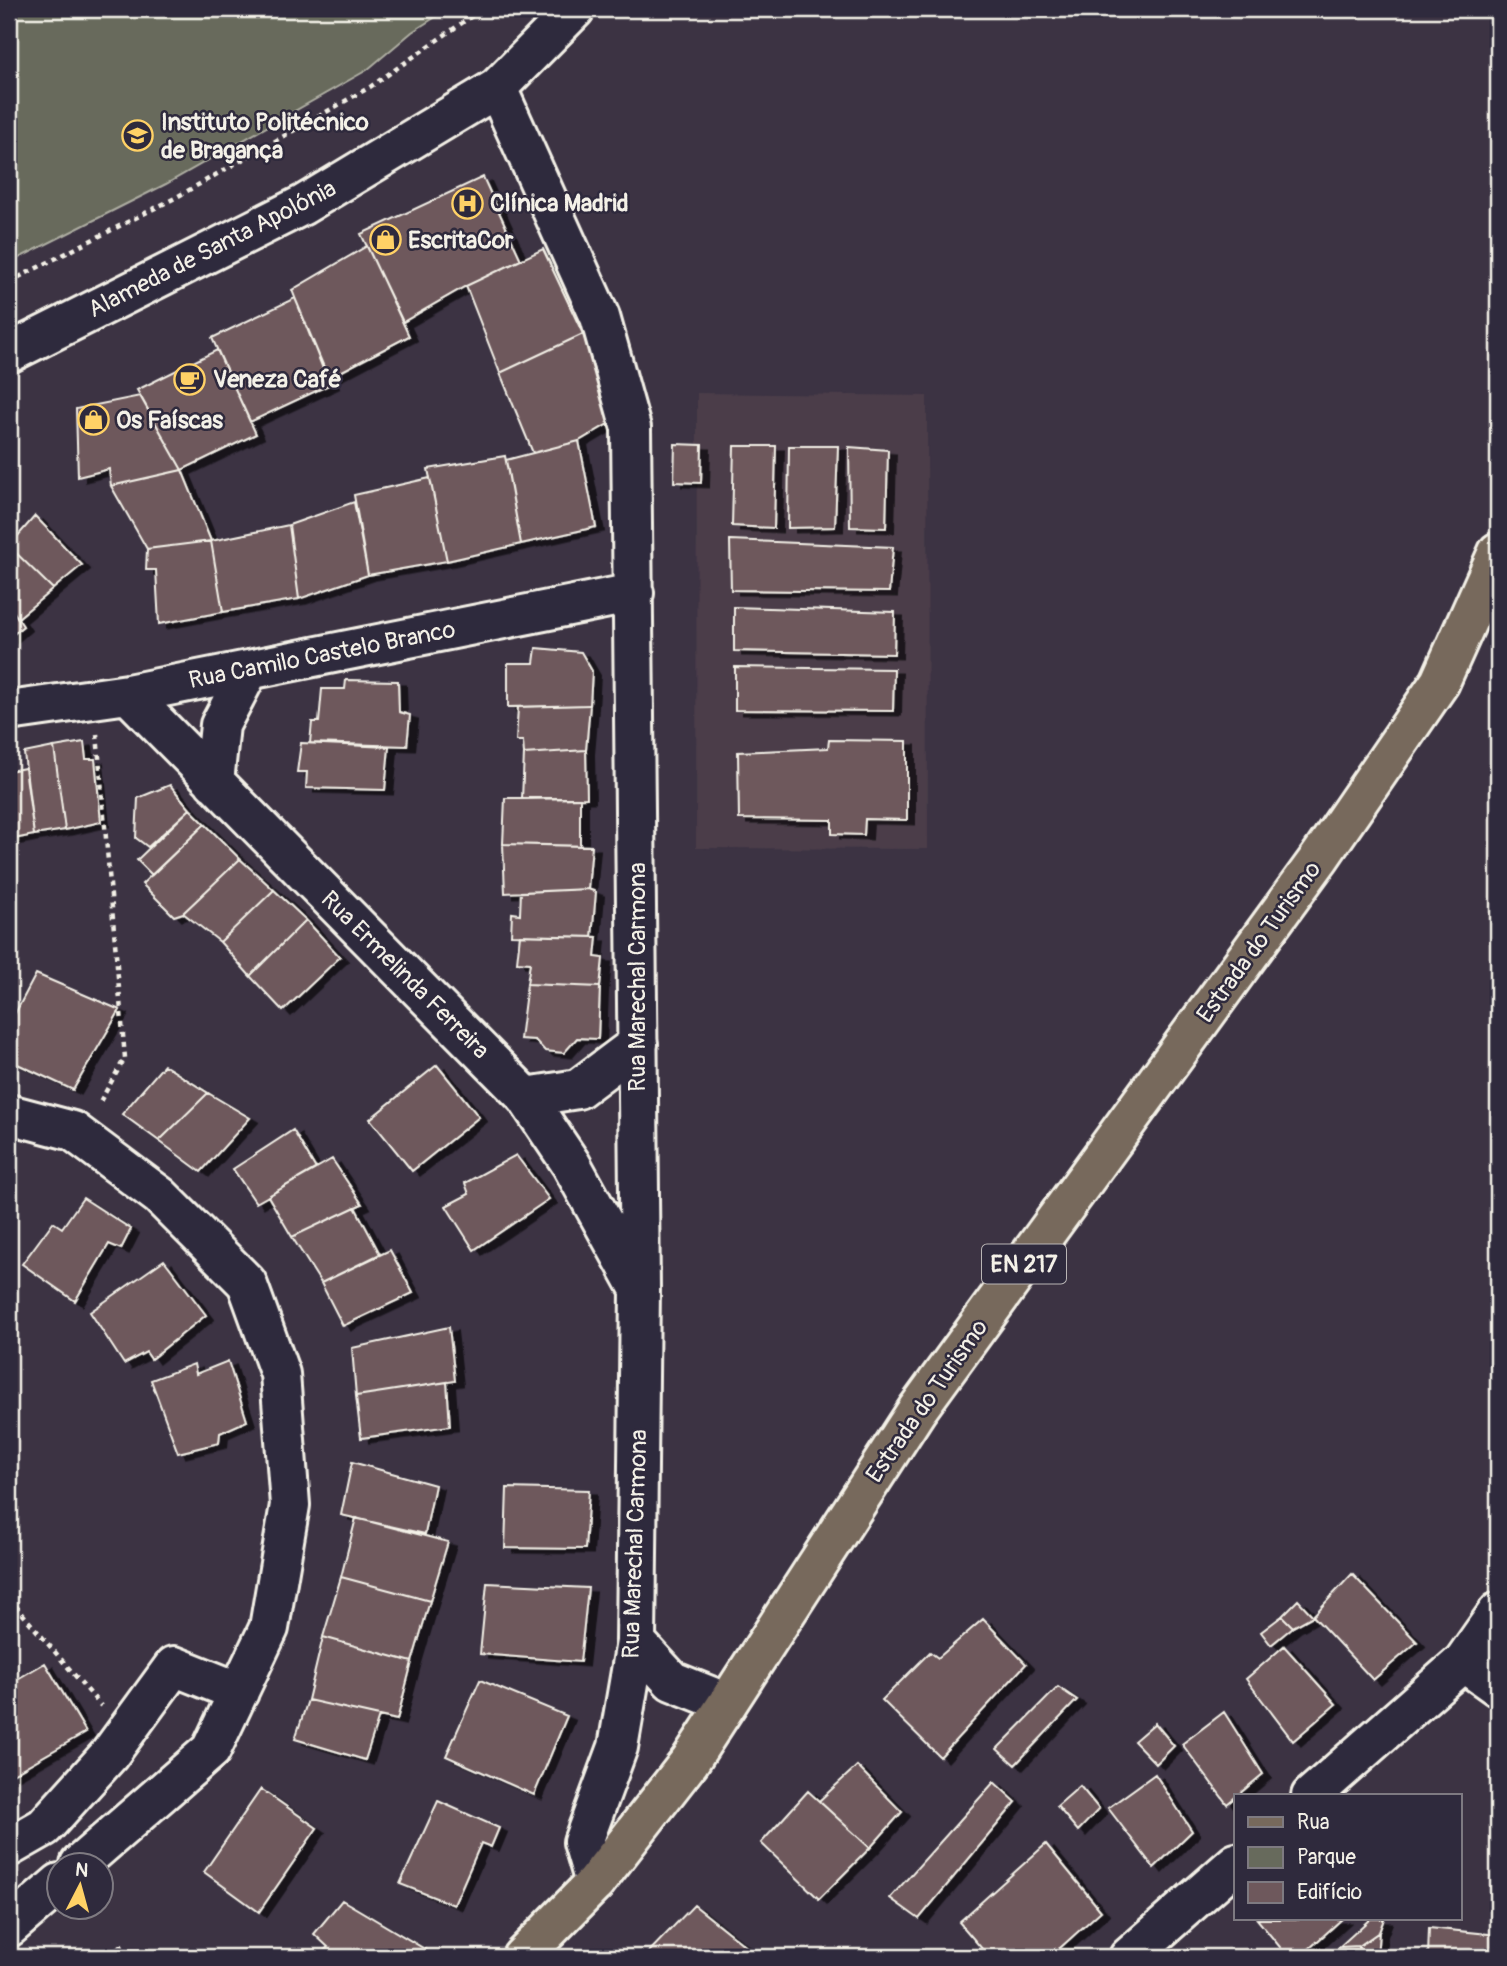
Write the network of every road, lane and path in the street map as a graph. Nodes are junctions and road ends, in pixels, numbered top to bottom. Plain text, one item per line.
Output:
1 (482, 9) edge
2 (575, 9) edge
3 (497, 88) junction
4 (9, 282) edge
5 (9, 353) edge
6 (1498, 552) edge
7 (634, 593) junction
8 (249, 670) junction
9 (111, 697) junction
10 (9, 711) edge
11 (214, 782) junction
12 (638, 1044) junction
13 (526, 1097) junction
14 (9, 1114) edge
15 (80, 1136) junction
16 (640, 1289) junction
17 (9, 1598) edge
18 (1498, 1612) edge
19 (636, 1642) junction
20 (1463, 1662) junction
21 (1498, 1688) edge
22 (239, 1692) junction
23 (727, 1703) junction
24 (125, 1734) junction
25 (1313, 1794) edge
26 (9, 1847) edge
27 (96, 1850) edge
28 (1234, 1865) edge
29 (595, 1883) junction
30 (46, 1894) edge
31 (9, 1927) edge
32 (9, 1943) edge
33 (1138, 1954) edge
34 (15, 1957) edge
35 (522, 1957) edge

1 - 4 path
2 - 3 street, Alameda de Santa Apolónia
3 - 5 street, Alameda de Santa Apolónia
3 - 7 street, Rua Marechal Carmona
6 - 23 main road, Estrada do Turismo / EN 217
7 - 8 street, Rua Camilo Castelo Branco
7 - 12 street, Rua Marechal Carmona
8 - 9 street, Rua Camilo Castelo Branco
8 - 11 street
9 - 10 street, Rua Camilo Castelo Branco
9 - 11 street, Rua Ermelinda Ferreira
9 - 15 path
11 - 13 street, Rua Ermelinda Ferreira
12 - 13 street
12 - 16 street, Rua Marechal Carmona
13 - 16 street, Rua Ermelinda Ferreira
14 - 15 street
15 - 22 street
16 - 19 street, Rua Marechal Carmona
17 - 24 path
18 - 20 street
19 - 23 street
19 - 29 street, Rua Marechal Carmona
20 - 21 street
20 - 25 street
22 - 24 street
22 - 27 street
23 - 29 main road, Estrada do Turismo / EN 217
24 - 26 street
28 - 33 street
29 - 35 main road, Estrada do Turismo / EN 217
30 - 31 street
32 - 34 street

